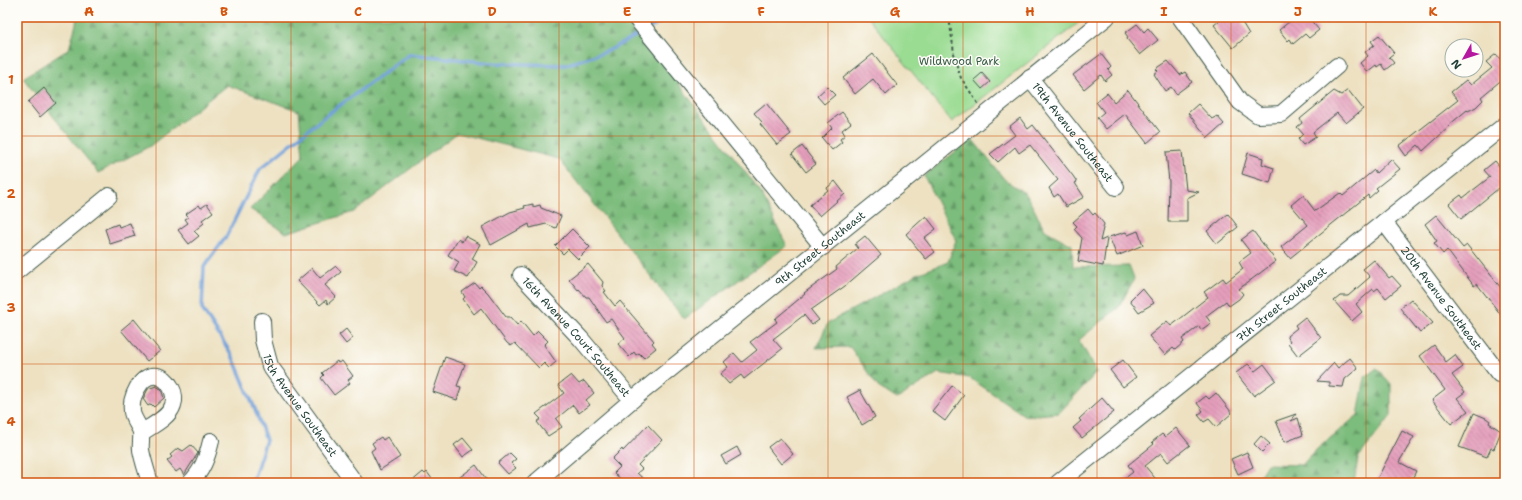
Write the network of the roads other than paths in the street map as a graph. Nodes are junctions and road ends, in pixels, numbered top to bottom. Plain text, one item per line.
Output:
1 (635, 17) edge
2 (1107, 17) edge
3 (1180, 17) edge
4 (1337, 66) dead end
5 (1030, 78) junction
6 (1505, 125) edge
7 (1116, 187) dead end
8 (109, 196) dead end
9 (1384, 222) junction
10 (823, 247) junction
11 (17, 271) edge
12 (521, 274) dead end
13 (262, 321) dead end
14 (1498, 374) dead end
15 (632, 400) junction
16 (141, 433) dead end
17 (211, 442) dead end
18 (150, 483) edge
19 (190, 483) edge
20 (355, 483) edge
21 (535, 483) edge
22 (1058, 483) edge

1 - 10 street
2 - 5 street, 9th Street Southeast
3 - 4 street
5 - 7 street, 19th Avenue Southeast
5 - 10 street, 9th Street Southeast
6 - 9 street, 7th Street Southeast
8 - 11 street
9 - 14 street, 20th Avenue Southeast
9 - 22 street, 7th Street Southeast
10 - 15 street, 9th Street Southeast
12 - 15 street, 16th Avenue Court Southeast
13 - 20 street, 15th Avenue Southeast
15 - 21 street, 9th Street Southeast
16 - 18 street
17 - 19 street

